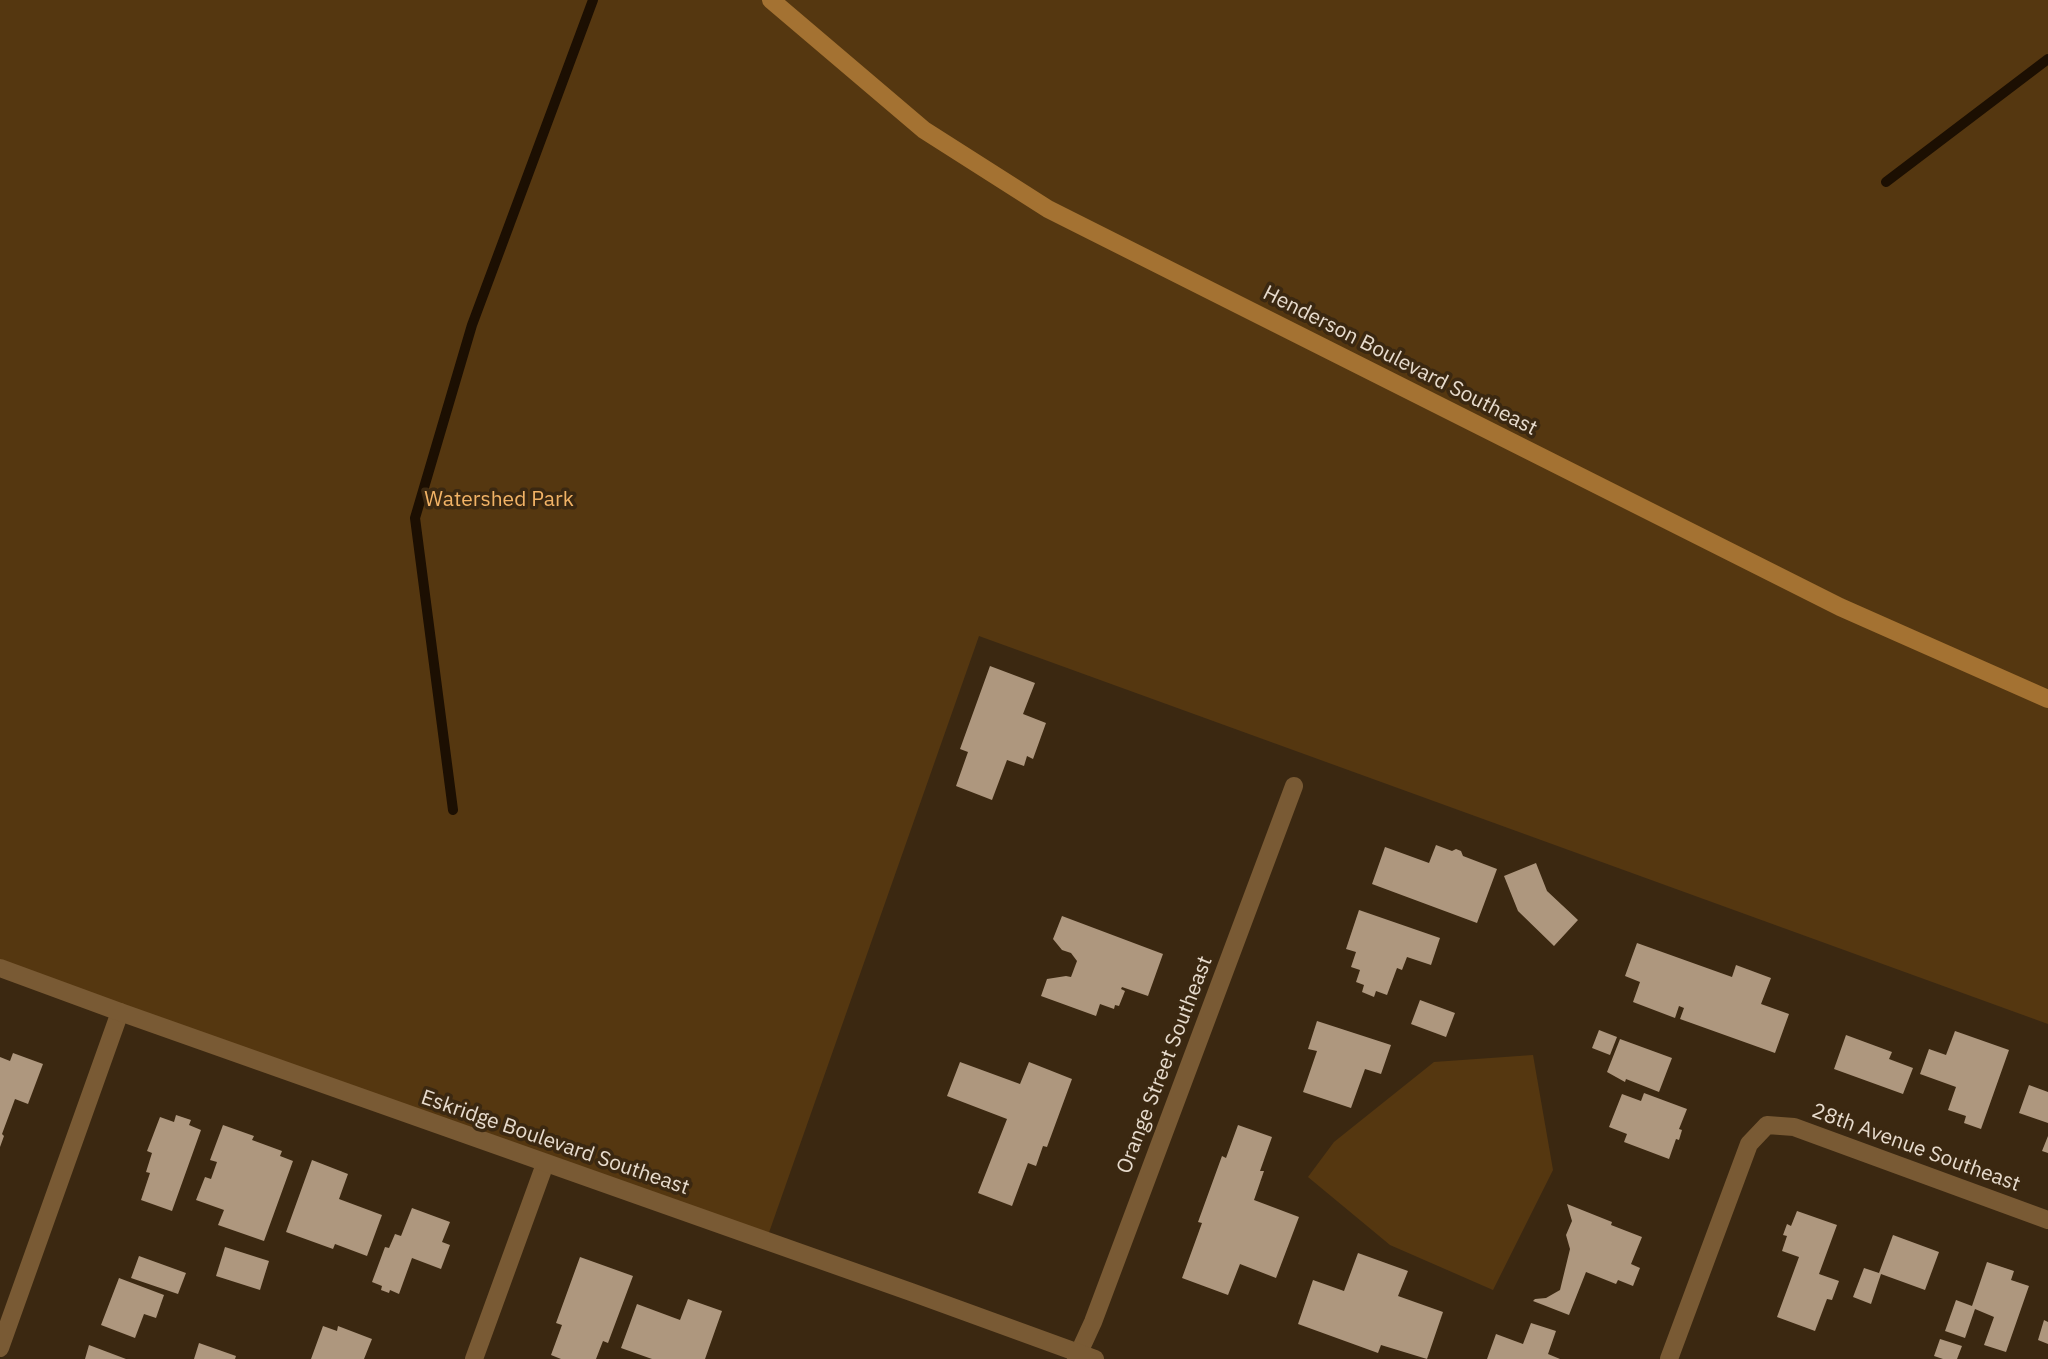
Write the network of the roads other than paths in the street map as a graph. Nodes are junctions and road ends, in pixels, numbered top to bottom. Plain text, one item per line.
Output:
1 (771, 0) edge
2 (2048, 699) edge
3 (1294, 786) dead end
4 (0, 968) edge
5 (120, 1012) junction
6 (545, 1164) junction
7 (2048, 1220) edge
8 (0, 1348) edge
9 (1083, 1357) edge
10 (474, 1359) edge
11 (1669, 1359) edge

1 - 2 main road, Henderson Boulevard Southeast
3 - 9 street, Orange Street Southeast
4 - 5 street, Eskridge Boulevard Southeast
5 - 6 street, Eskridge Boulevard Southeast
5 - 8 street
6 - 9 street, Eskridge Boulevard Southeast
6 - 10 street
7 - 11 street, 28th Avenue Southeast

